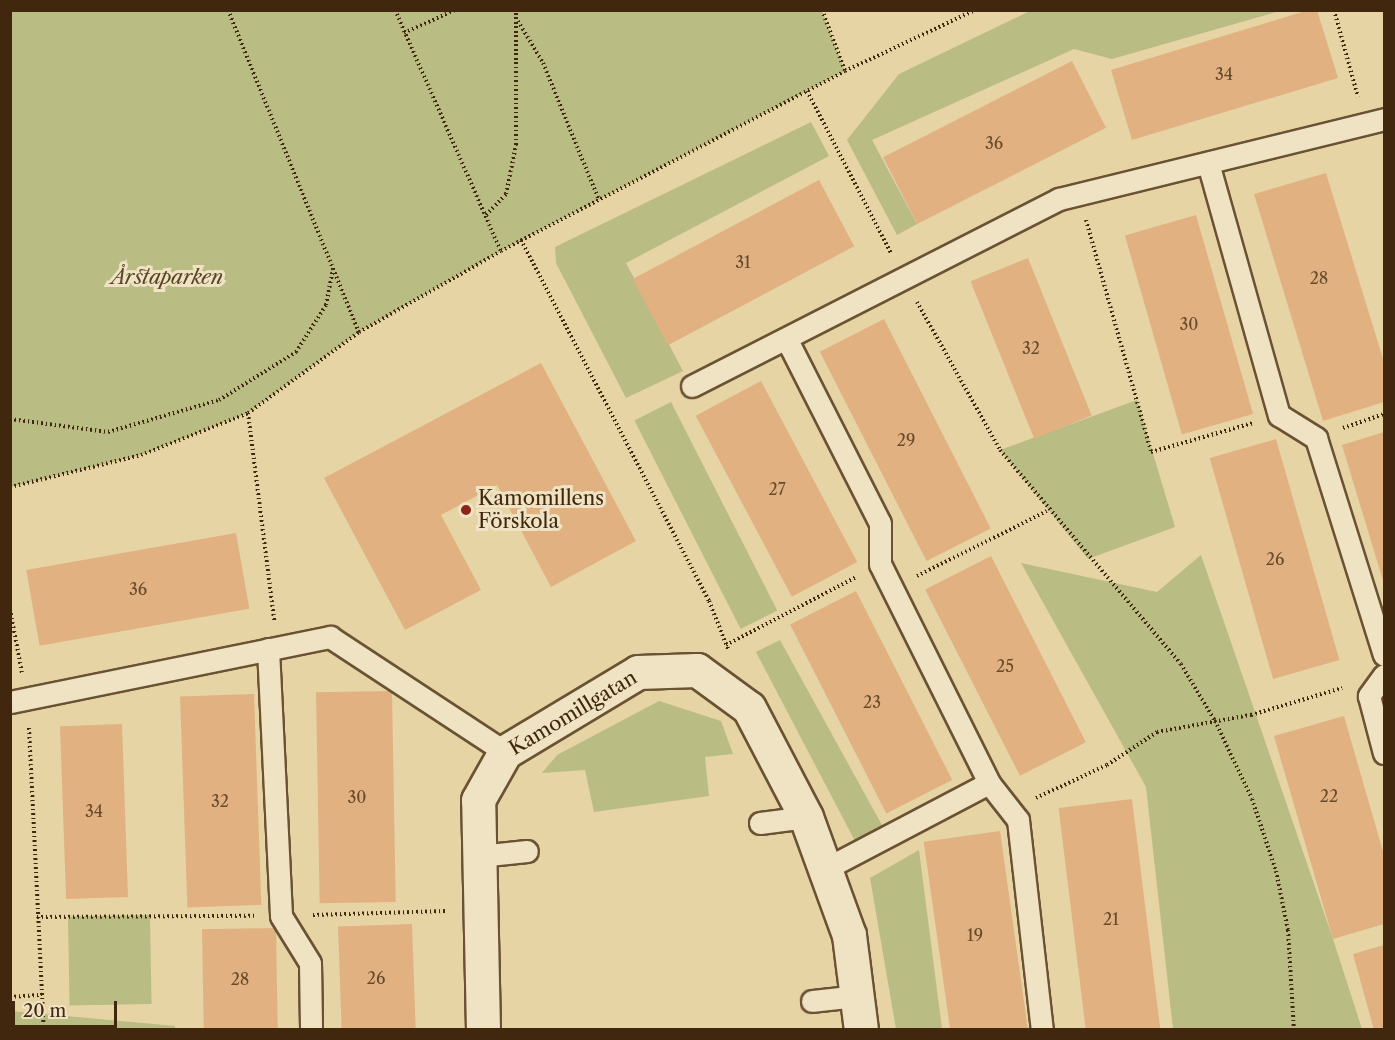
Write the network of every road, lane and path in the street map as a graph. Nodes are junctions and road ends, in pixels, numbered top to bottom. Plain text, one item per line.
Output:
1 (228, 10) edge
2 (395, 10) edge
3 (454, 10) edge
4 (516, 10) edge
5 (822, 10) edge
6 (975, 10) edge
7 (1334, 10) edge
8 (518, 21) junction
9 (404, 33) junction
10 (845, 71) junction
11 (807, 91) junction
12 (1375, 122) edge
13 (1208, 163) junction
14 (1079, 195) junction
15 (599, 200) junction
16 (486, 215) junction
17 (521, 240) junction
18 (501, 251) junction
19 (333, 268) junction
20 (905, 279) junction
21 (359, 333) junction
22 (787, 340) junction
23 (692, 386) dead end
24 (248, 412) junction
25 (1384, 414) edge
26 (1279, 415) junction
27 (10, 419) edge
28 (1316, 438) junction
29 (10, 487) edge
30 (1047, 511) junction
31 (880, 564) junction
32 (892, 588) junction
33 (10, 609) edge
34 (726, 645) junction
35 (273, 648) junction
36 (1384, 655) edge
37 (730, 656) dead end
38 (1384, 675) edge
39 (1347, 687) dead end
40 (19, 700) edge
41 (1215, 721) junction
42 (505, 752) junction
43 (1384, 753) edge
44 (989, 783) junction
45 (1008, 808) junction
46 (806, 817) junction
47 (760, 823) dead end
48 (527, 851) dead end
49 (479, 856) junction
50 (825, 869) junction
51 (42, 995) junction
52 (857, 996) junction
53 (10, 997) edge
54 (812, 1001) dead end
55 (44, 1029) edge
56 (311, 1029) edge
57 (483, 1029) edge
58 (861, 1029) edge
59 (1042, 1029) edge
60 (1294, 1029) edge

1 - 19 path
2 - 9 path
3 - 9 path
4 - 8 path
5 - 10 path
6 - 10 path
7 - 12 path
8 - 15 path
8 - 16 path
9 - 16 path
10 - 11 path
11 - 15 path
11 - 20 path
12 - 13 lane
13 - 14 lane
13 - 26 lane
14 - 20 lane
14 - 26 path
15 - 17 path
16 - 18 path
17 - 18 path
17 - 34 path
18 - 21 path
19 - 21 path
19 - 27 path
20 - 22 lane
20 - 30 path
21 - 24 path
22 - 23 lane
22 - 31 lane
24 - 29 path
24 - 35 path
25 - 28 path
26 - 28 lane
28 - 36 lane
30 - 32 path
30 - 41 path
31 - 32 lane
31 - 34 path
32 - 44 lane
33 - 40 path
34 - 37 path
35 - 40 lane
35 - 42 lane
35 - 56 lane
38 - 43 lane
39 - 41 path
40 - 51 path
41 - 45 path
41 - 60 path
42 - 46 street, Kamomillgatan
42 - 49 street, Kamomillgatan
44 - 45 lane
44 - 50 lane
45 - 59 lane
46 - 47 lane
46 - 50 street, Kamomillgatan
48 - 49 lane
49 - 57 street, Kamomillgatan
50 - 52 street, Kamomillgatan
51 - 53 path
51 - 55 path
52 - 54 lane
52 - 58 street, Kamomillgatan

